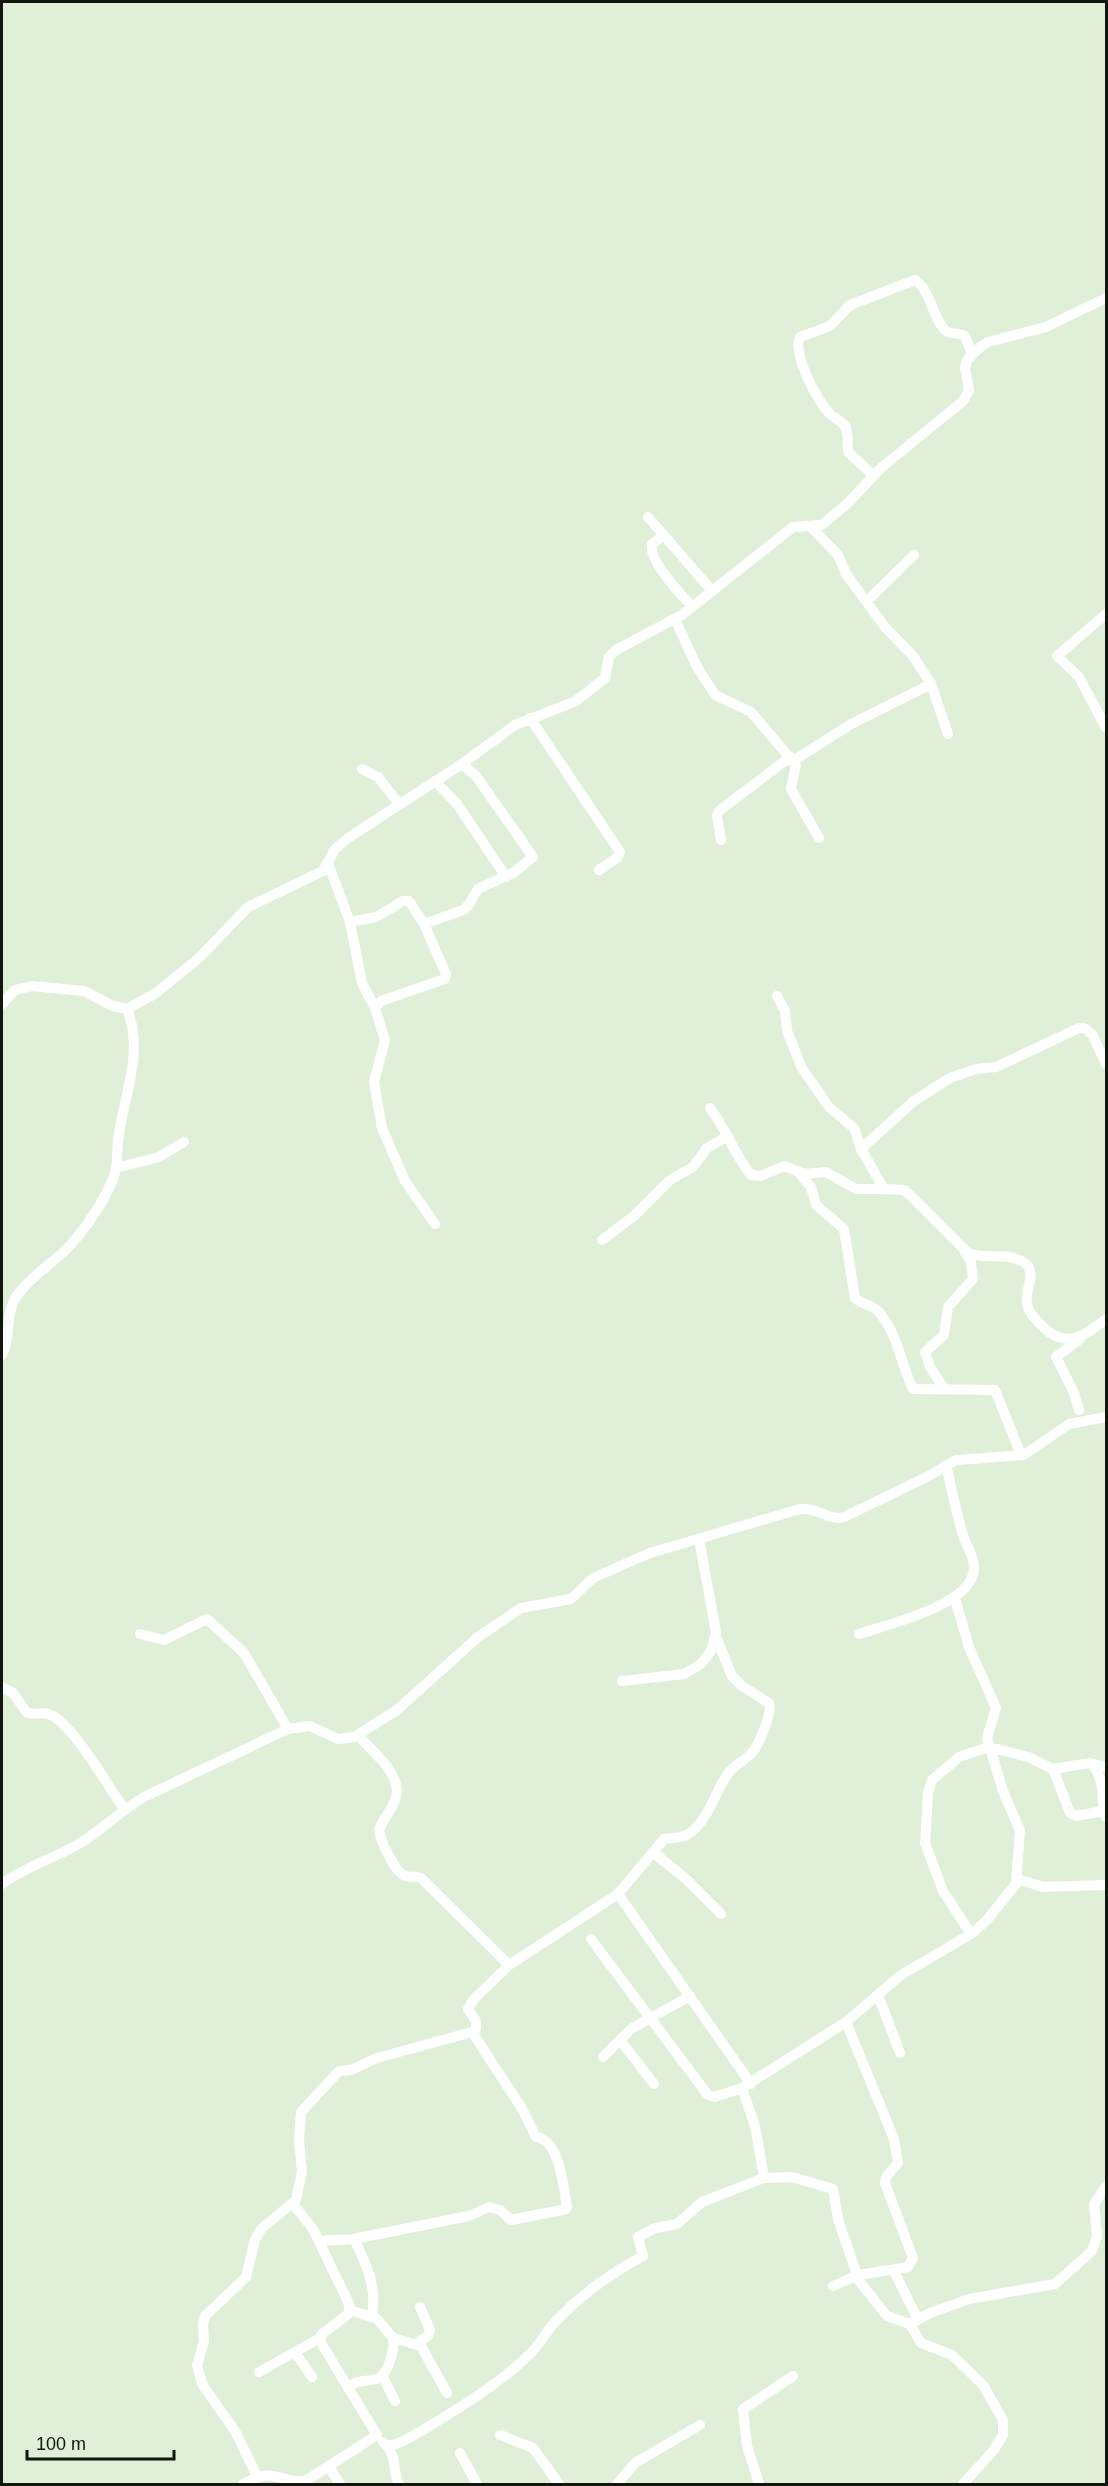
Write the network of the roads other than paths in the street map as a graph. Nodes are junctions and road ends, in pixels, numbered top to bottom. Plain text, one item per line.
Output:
1 (1107, 298) edge
2 (972, 354) junction
3 (873, 475) junction
4 (648, 517) dead end
5 (812, 528) junction
6 (664, 535) junction
7 (914, 555) dead end
8 (712, 591) junction
9 (867, 601) junction
10 (692, 607) junction
11 (1107, 614) edge
12 (675, 619) junction
13 (931, 684) junction
14 (531, 718) junction
15 (1107, 728) edge
16 (948, 734) dead end
17 (791, 759) junction
18 (462, 764) junction
19 (362, 769) dead end
20 (435, 781) junction
21 (399, 804) junction
22 (819, 838) dead end
23 (721, 840) dead end
24 (328, 863) junction
25 (599, 870) dead end
26 (506, 877) junction
27 (350, 922) junction
28 (424, 924) junction
29 (777, 996) dead end
30 (2, 1004) edge
31 (375, 1008) junction
32 (127, 1010) junction
33 (1107, 1064) edge
34 (710, 1108) dead end
35 (728, 1136) junction
36 (184, 1142) dead end
37 (861, 1149) junction
38 (116, 1168) junction
39 (800, 1173) junction
40 (884, 1189) junction
41 (435, 1224) dead end
42 (602, 1240) dead end
43 (963, 1249) junction
44 (1107, 1319) edge
45 (1082, 1337) junction
46 (2, 1354) edge
47 (945, 1390) junction
48 (1079, 1410) dead end
49 (1107, 1417) edge
50 (1021, 1455) junction
51 (945, 1466) junction
52 (699, 1539) junction
53 (955, 1599) junction
54 (140, 1634) dead end
55 (859, 1634) dead end
56 (716, 1637) junction
57 (622, 1681) dead end
58 (2, 1688) edge
59 (288, 1729) junction
60 (358, 1735) junction
61 (989, 1747) junction
62 (1093, 1764) junction
63 (1107, 1767) edge
64 (1053, 1769) junction
65 (124, 1809) junction
66 (1105, 1814) edge
67 (654, 1853) junction
68 (1018, 1879) junction
69 (2, 1884) edge
70 (1107, 1885) edge
71 (618, 1894) junction
72 (721, 1914) dead end
73 (971, 1934) junction
74 (591, 1940) dead end
75 (509, 1965) junction
76 (878, 1995) junction
77 (690, 1996) junction
78 (653, 2019) junction
79 (846, 2022) junction
80 (472, 2032) junction
81 (620, 2040) junction
82 (900, 2053) dead end
83 (603, 2057) dead end
84 (654, 2084) dead end
85 (747, 2086) junction
86 (764, 2178) junction
87 (1107, 2186) edge
88 (293, 2204) junction
89 (354, 2239) junction
90 (1102, 2239) edge
91 (319, 2241) junction
92 (894, 2271) junction
93 (858, 2275) junction
94 (833, 2286) dead end
95 (420, 2307) dead end
96 (350, 2310) junction
97 (372, 2316) junction
98 (914, 2322) junction
99 (320, 2338) junction
100 (393, 2338) junction
101 (416, 2344) junction
102 (295, 2352) junction
103 (259, 2372) dead end
104 (382, 2375) junction
105 (793, 2376) dead end
106 (312, 2377) dead end
107 (348, 2388) junction
108 (447, 2393) dead end
109 (395, 2401) dead end
110 (700, 2425) dead end
111 (377, 2435) junction
112 (500, 2435) dead end
113 (388, 2446) junction
114 (460, 2453) dead end
115 (329, 2467) junction
116 (257, 2476) junction
117 (243, 2484) edge
118 (340, 2484) edge
119 (399, 2484) edge
120 (477, 2484) edge
121 (560, 2484) edge
122 (617, 2484) edge
123 (759, 2484) edge
124 (963, 2484) edge

1 - 2 street
2 - 3 street
2 - 3 street
3 - 5 street
4 - 6 street
5 - 8 street
5 - 9 street
6 - 8 street
6 - 10 street
7 - 9 street
8 - 10 street
9 - 13 street
10 - 12 street
11 - 15 street
12 - 14 street
12 - 17 street
13 - 16 street
13 - 17 street
14 - 18 street
14 - 25 street
17 - 22 street
17 - 23 street
18 - 20 street
18 - 26 street
19 - 21 street
20 - 21 street
20 - 26 street
21 - 24 street
24 - 27 street
24 - 32 street
26 - 28 street
27 - 28 street
27 - 31 street
28 - 31 street
29 - 37 street
30 - 32 street
31 - 41 street
32 - 38 street
33 - 37 street
34 - 35 street
35 - 39 street
35 - 42 street
36 - 38 street
37 - 40 street
38 - 46 street
39 - 40 street
39 - 47 street
40 - 43 street
43 - 45 street
43 - 47 street
44 - 45 street
45 - 48 street
47 - 50 street
49 - 50 street
50 - 51 street
51 - 52 street
51 - 53 street
52 - 56 street
52 - 60 street
53 - 55 street
53 - 61 street
54 - 59 street
56 - 57 street
56 - 67 street
58 - 65 street
59 - 60 street
59 - 65 street
60 - 75 street
61 - 64 street
61 - 68 street
61 - 73 street
62 - 63 street
62 - 64 street
62 - 66 street
64 - 66 street
65 - 69 street
67 - 71 street
67 - 72 street
68 - 70 street
68 - 73 street
71 - 75 street
71 - 77 street
73 - 76 street
74 - 78 street
75 - 80 street
76 - 79 street
76 - 82 street
77 - 78 street
77 - 85 street
78 - 81 street
78 - 85 street
79 - 85 street
79 - 92 street
80 - 88 street
80 - 89 street
81 - 83 street
81 - 84 street
85 - 86 street
86 - 93 street
86 - 113 street
87 - 90 street
88 - 91 street
88 - 116 street
89 - 91 street
89 - 97 street
90 - 98 street
91 - 96 street
92 - 93 street
92 - 98 street
93 - 94 street
93 - 98 street
95 - 101 street
96 - 97 street
96 - 99 street
97 - 100 street
98 - 124 street
99 - 102 street
99 - 107 street
100 - 101 street
100 - 104 street
101 - 108 street
102 - 103 street
102 - 106 street
104 - 107 street
104 - 109 street
105 - 123 street
107 - 111 street
110 - 122 street
111 - 113 street
111 - 115 street
112 - 121 street
113 - 119 street
114 - 120 street
115 - 116 street
115 - 118 street
116 - 117 street

